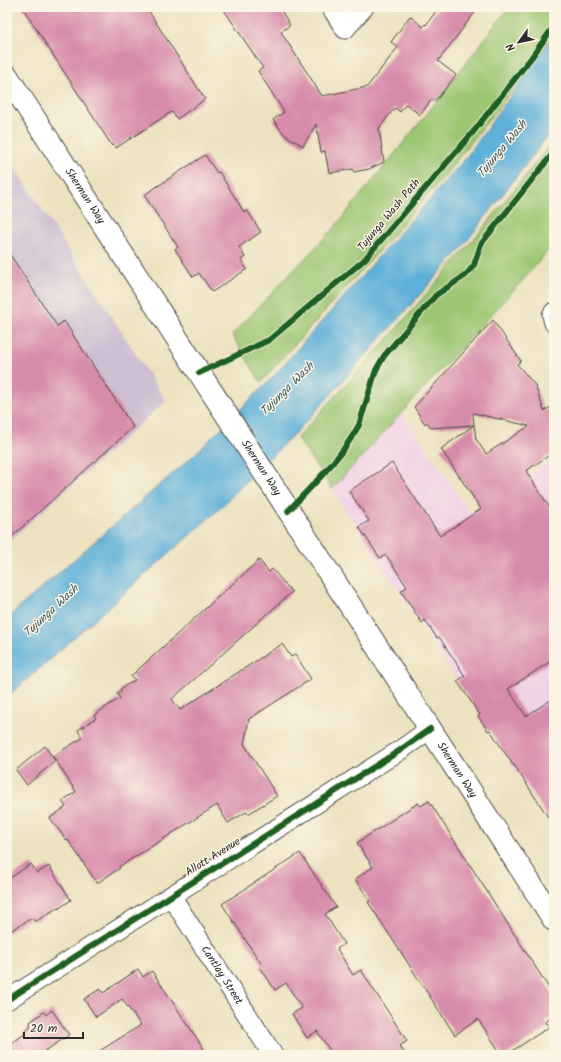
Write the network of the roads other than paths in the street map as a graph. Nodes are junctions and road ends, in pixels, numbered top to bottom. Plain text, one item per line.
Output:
1 (331, 7) edge
2 (364, 7) edge
3 (7, 76) edge
4 (430, 730) junction
5 (171, 896) junction
6 (554, 920) edge
7 (7, 1000) edge
8 (273, 1055) edge

1 - 2 street
3 - 4 main road, Sherman Way
4 - 5 street, Allott Avenue
4 - 6 main road, Sherman Way
5 - 7 street, Allott Avenue
5 - 8 street, Cantlay Street

